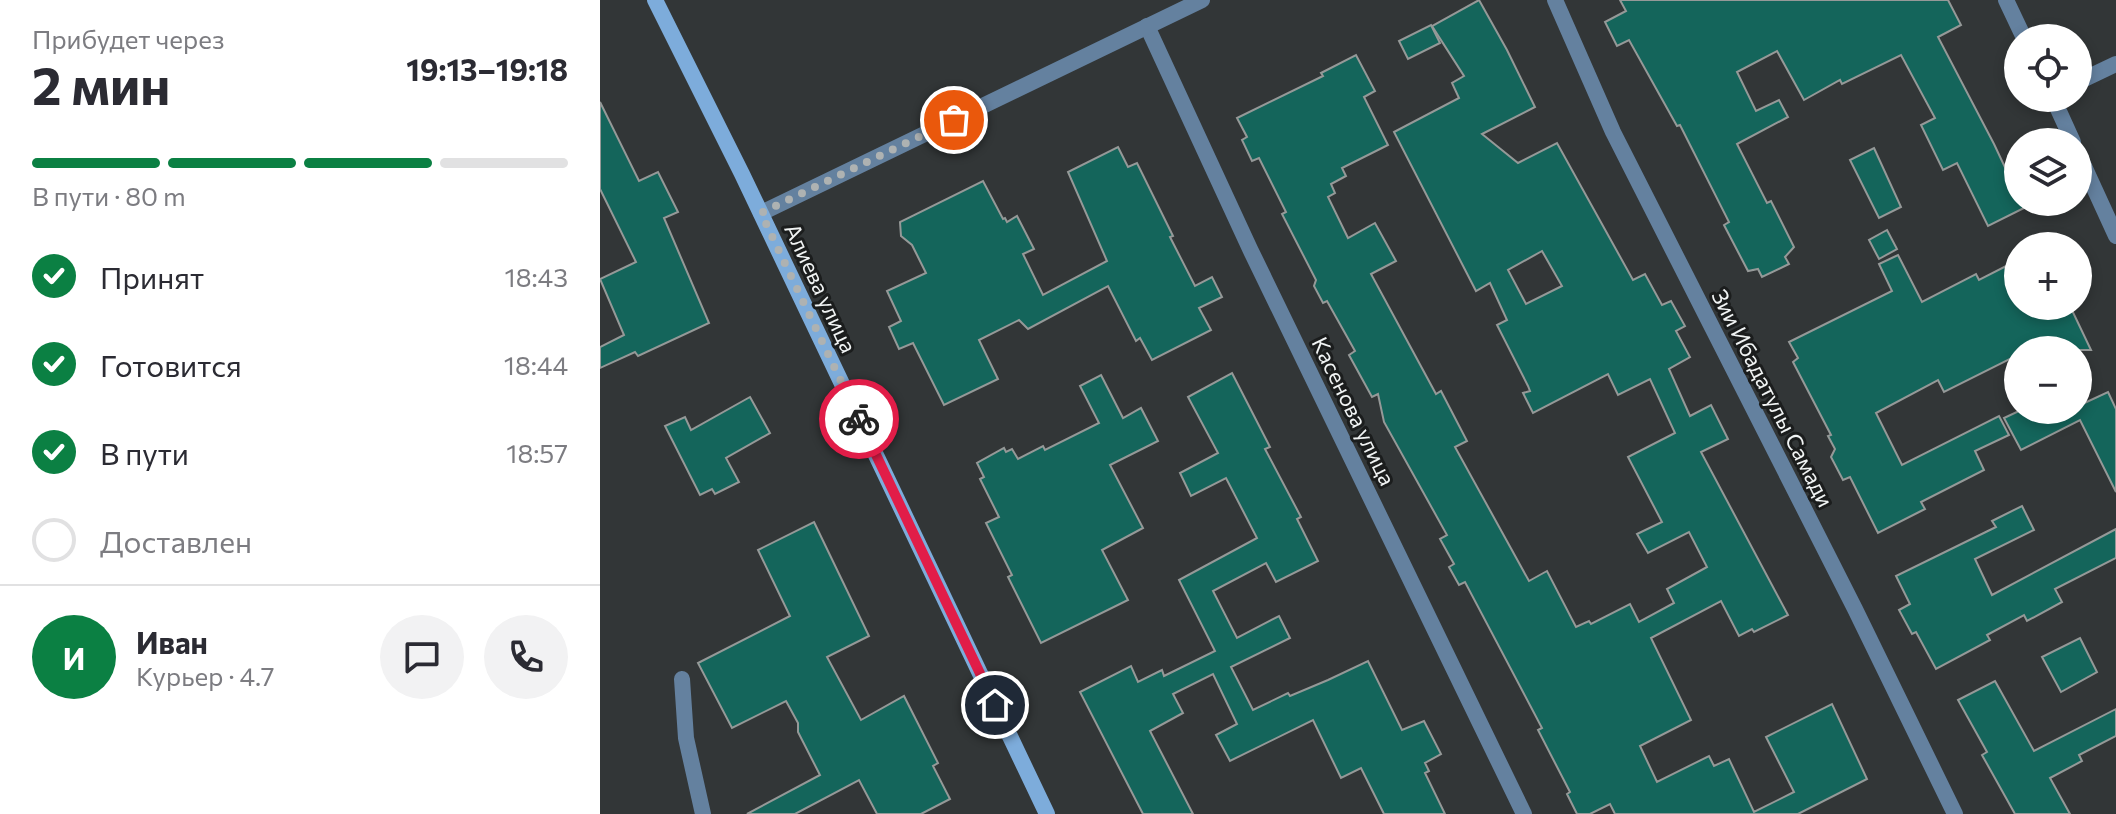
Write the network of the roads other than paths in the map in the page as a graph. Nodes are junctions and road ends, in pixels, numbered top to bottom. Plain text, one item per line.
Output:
1 (655, 0) edge
2 (1202, 0) edge
3 (1555, 0) edge
4 (2006, 0) edge
5 (2017, 24) edge
6 (1147, 26) junction
7 (2116, 64) edge
8 (2092, 75) edge
9 (2092, 184) edge
10 (761, 213) junction
11 (2116, 236) edge
12 (682, 679) dead end
13 (703, 814) edge
14 (1047, 814) edge
15 (1524, 814) edge
16 (1955, 814) edge

1 - 10 street, Алиева улица
2 - 6 street
3 - 16 street, Зии Ибадатулы Самади
4 - 5 street
6 - 10 street
6 - 15 street, Касенова улица
7 - 8 street
9 - 11 street
10 - 14 street, Алиева улица
12 - 13 street

